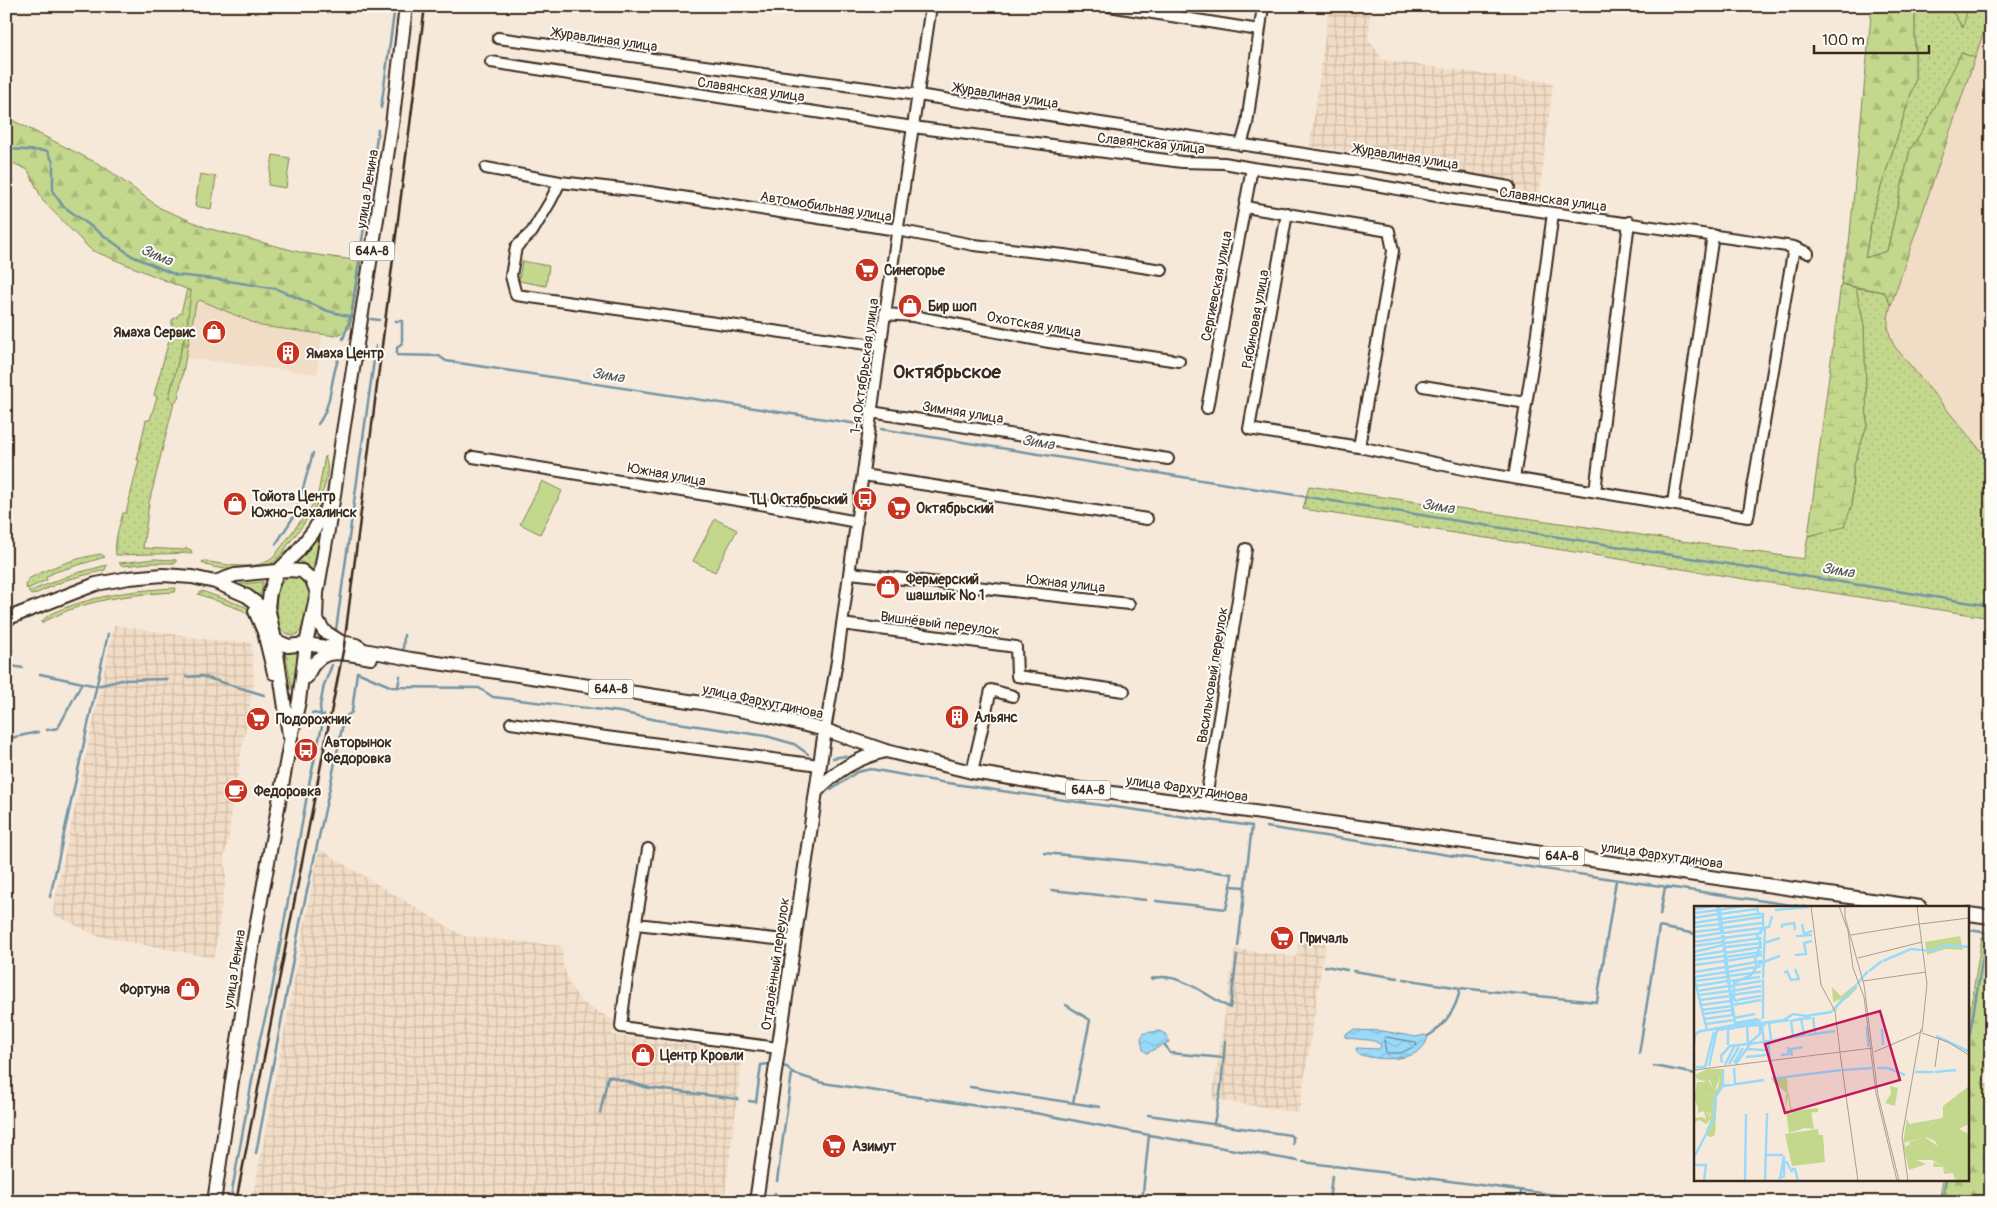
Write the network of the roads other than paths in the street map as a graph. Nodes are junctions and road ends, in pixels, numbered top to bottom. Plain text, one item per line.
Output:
1 (406, 6) edge
2 (931, 6) edge
3 (1109, 6) edge
4 (1263, 6) edge
5 (1259, 30) junction
6 (498, 38) dead end
7 (491, 62) dead end
8 (918, 95) junction
9 (913, 127) junction
10 (1241, 145) junction
11 (486, 168) dead end
12 (1252, 168) junction
13 (560, 182) junction
14 (1509, 187) dead end
15 (1245, 207) junction
16 (1553, 212) junction
17 (1287, 214) junction
18 (1629, 222) junction
19 (897, 230) junction
20 (1713, 235) junction
21 (1794, 247) junction
22 (1808, 254) dead end
23 (1162, 270) dead end
24 (885, 314) junction
25 (880, 346) junction
26 (1179, 360) dead end
27 (1423, 386) dead end
28 (1526, 402) junction
29 (1208, 408) dead end
30 (871, 412) junction
31 (1359, 447) junction
32 (473, 457) dead end
33 (1168, 459) dead end
34 (863, 475) junction
35 (1514, 478) junction
36 (1594, 491) junction
37 (334, 495) junction
38 (1673, 503) junction
39 (1147, 519) dead end
40 (857, 522) junction
41 (1246, 549) dead end
42 (277, 572) junction
43 (850, 573) junction
44 (216, 582) junction
45 (317, 592) junction
46 (1129, 604) dead end
47 (6, 619) edge
48 (842, 624) junction
49 (271, 625) junction
50 (275, 640) junction
51 (306, 644) junction
52 (364, 650) junction
53 (455, 666) junction
54 (281, 683) junction
55 (1124, 691) dead end
56 (1013, 696) dead end
57 (299, 701) junction
58 (511, 723) dead end
59 (825, 730) junction
60 (290, 742) junction
61 (886, 751) junction
62 (819, 765) junction
63 (972, 772) junction
64 (816, 792) junction
65 (1205, 805) junction
66 (648, 848) dead end
67 (1913, 906) edge
68 (1970, 914) edge
69 (1991, 917) edge
70 (636, 924) junction
71 (794, 941) junction
72 (778, 1048) junction
73 (214, 1202) edge
74 (756, 1202) edge

1 - 37 main road, улица Ленина / 64А-8
2 - 8 street, 1-я Октябрьская улица
3 - 5 street
4 - 5 street
5 - 10 street
6 - 8 street, Журавлиная улица
7 - 9 street, Славянская улица
8 - 9 street, 1-я Октябрьская улица
8 - 10 street, Журавлиная улица
9 - 12 street, Славянская улица
9 - 19 street, 1-я Октябрьская улица
10 - 14 street, Журавлиная улица
11 - 13 street, Автомобильная улица
12 - 15 street, Сергиевская улица
12 - 16 street, Славянская улица
13 - 19 street, Автомобильная улица
13 - 25 street
15 - 17 street
15 - 29 street, Сергиевская улица
16 - 18 street, Славянская улица
16 - 28 street
17 - 31 street
17 - 31 street, Рябиновая улица
18 - 20 street, Славянская улица
18 - 36 street
19 - 23 street, Автомобильная улица
19 - 24 street, 1-я Октябрьская улица
20 - 21 street, Славянская улица
20 - 38 street
21 - 22 street, Славянская улица
21 - 38 street
24 - 25 street, 1-я Октябрьская улица
24 - 26 street, Охотская улица
25 - 30 street, 1-я Октябрьская улица
27 - 28 street
28 - 35 street
30 - 33 street, Зимняя улица
30 - 34 street, 1-я Октябрьская улица
31 - 35 street
32 - 40 street, Южная улица
34 - 39 street
34 - 40 street, 1-я Октябрьская улица
35 - 36 street
36 - 38 street
37 - 42 main road, улица Ленина / 64А-8
37 - 45 main road, улица Ленина / 64А-8
40 - 43 street, 1-я Октябрьская улица
41 - 65 street, Васильковый переулок
42 - 44 main road
42 - 45 main road
42 - 49 main road, 64А-8
43 - 46 street, Южная улица
43 - 48 street, 1-я Октябрьская улица
44 - 47 main road
44 - 49 main road
44 - 54 main road
45 - 51 main road, 64А-8
45 - 52 main road, улица Фархутдинова / 64А-8
48 - 55 street, Вишнёвый переулок
48 - 59 street, 1-я Октябрьская улица
49 - 50 main road, 64А-8
50 - 51 main road
50 - 54 main road, улица Ленина
51 - 52 main road
51 - 57 main road, улица Ленина
52 - 53 main road, улица Фархутдинова / 64А-8
53 - 57 main road
53 - 59 main road, улица Фархутдинова / 64А-8
54 - 60 main road, улица Ленина
56 - 63 street
57 - 60 main road, улица Ленина
58 - 62 street
59 - 61 main road, улица Фархутдинова / 64А-8
59 - 62 main road, Отдалённый переулок
60 - 73 main road, улица Ленина
61 - 63 main road, улица Фархутдинова / 64А-8
61 - 64 main road
62 - 64 main road, Отдалённый переулок
63 - 65 main road, улица Фархутдинова / 64А-8
64 - 71 main road, Отдалённый переулок
65 - 67 main road, улица Фархутдинова / 64А-8
66 - 70 street
68 - 69 main road
70 - 71 street
70 - 72 street
71 - 72 main road, Отдалённый переулок
72 - 74 main road, Отдалённый переулок

